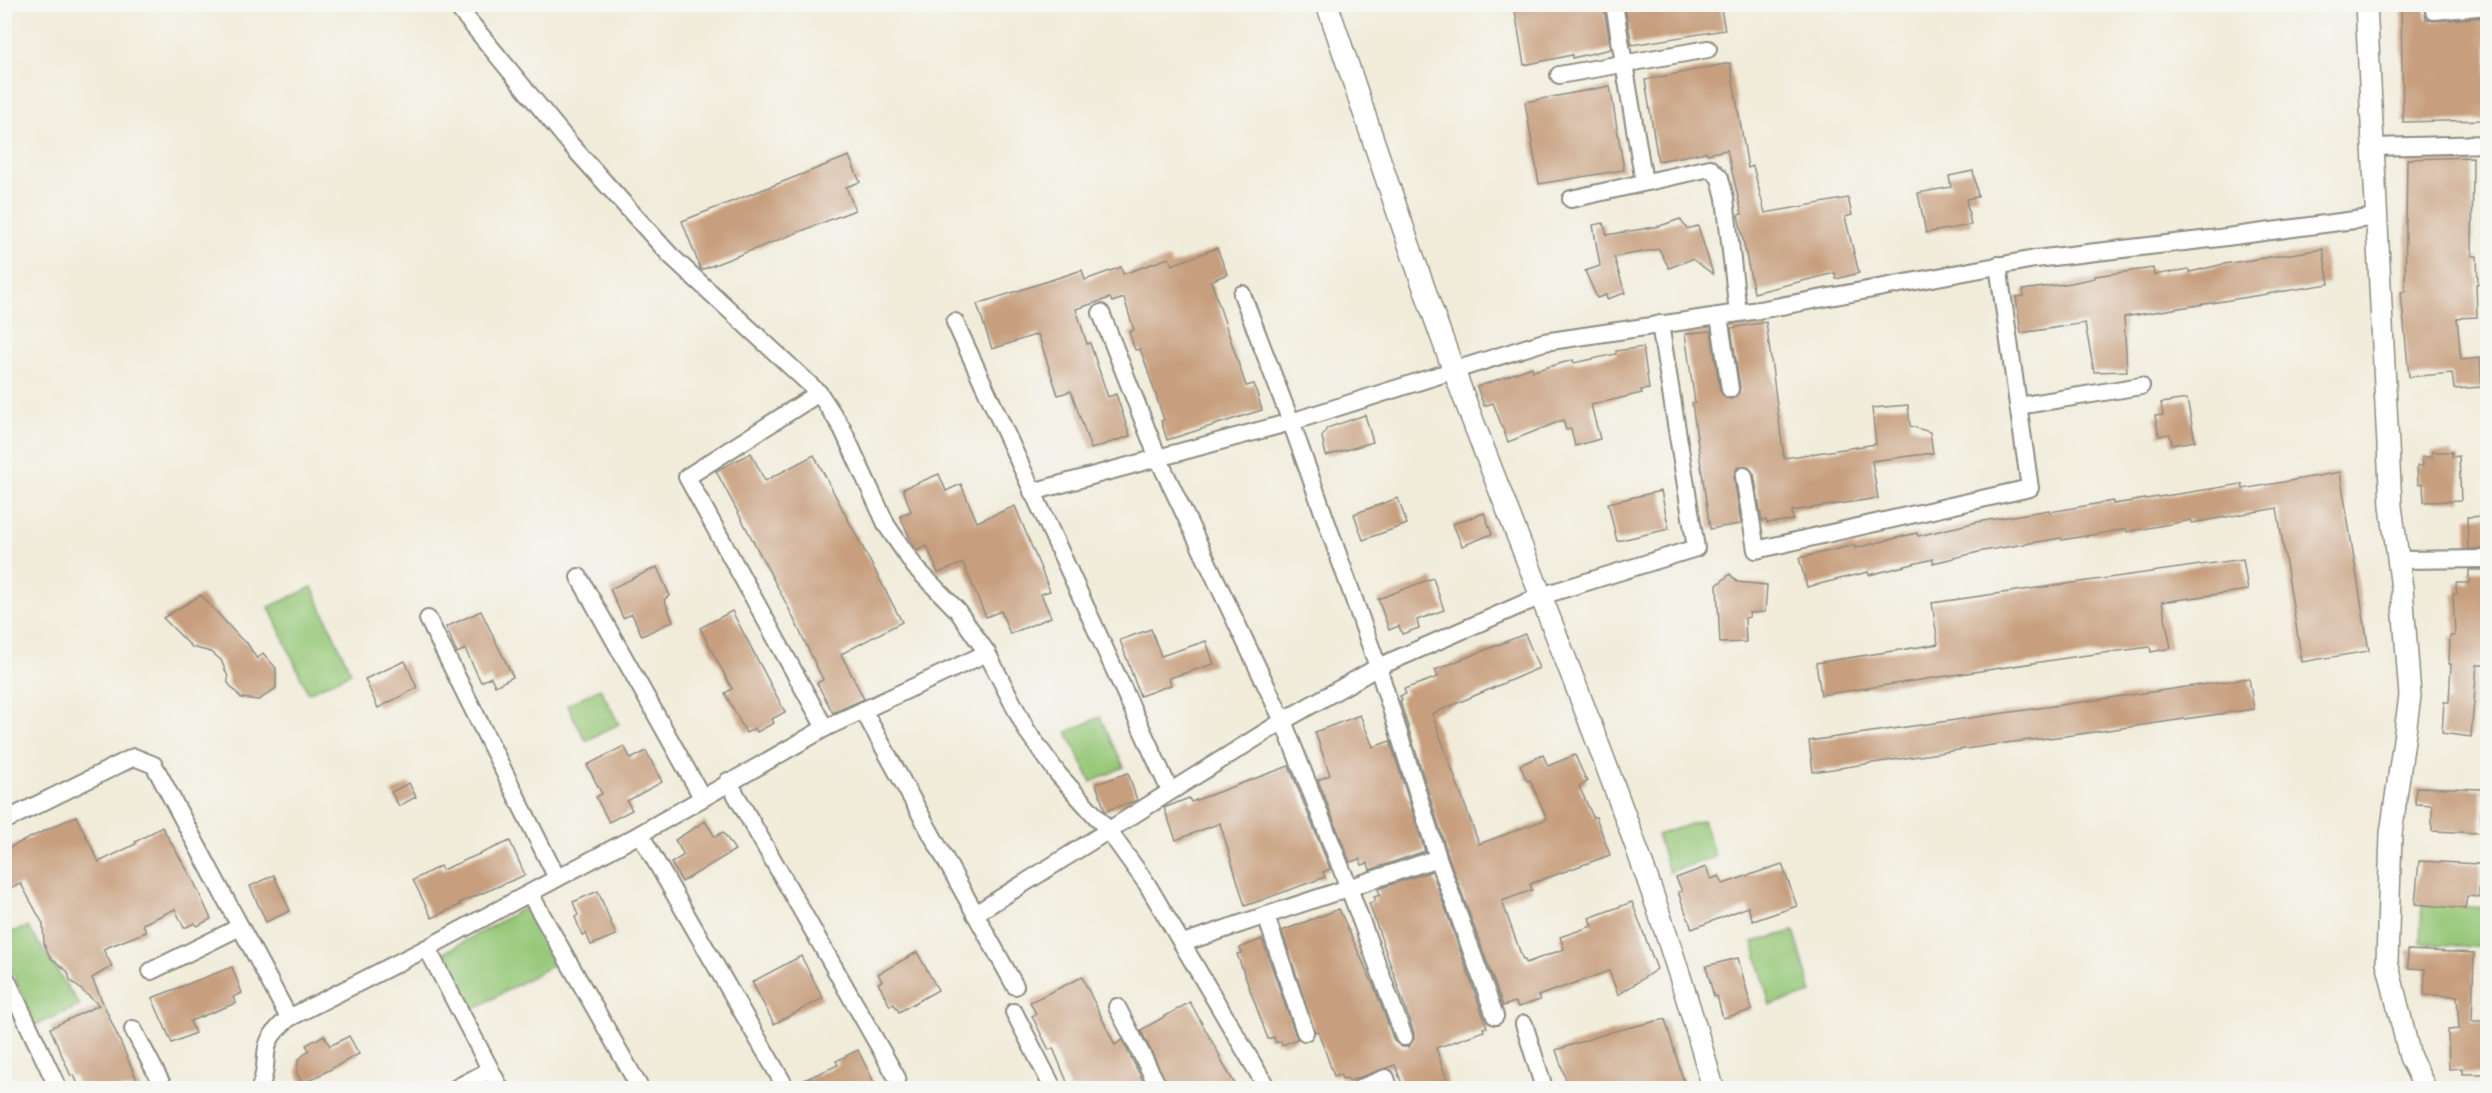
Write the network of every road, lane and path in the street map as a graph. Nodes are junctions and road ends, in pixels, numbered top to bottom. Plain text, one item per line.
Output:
1 (455, 4) edge
2 (1327, 4) edge
3 (1614, 4) edge
4 (2366, 4) edge
5 (2434, 4) edge
6 (2487, 6) edge
7 (1708, 49) dead end
8 (1625, 63) junction
9 (1559, 75) dead end
10 (2487, 144) edge
11 (2373, 147) junction
12 (1644, 182) junction
13 (1571, 199) dead end
14 (2377, 217) junction
15 (1998, 266) junction
16 (1242, 294) dead end
17 (1738, 313) junction
18 (1101, 314) dead end
19 (1719, 316) junction
20 (955, 322) dead end
21 (1660, 324) junction
22 (1454, 369) junction
23 (2141, 386) dead end
24 (1730, 389) dead end
25 (819, 393) junction
26 (2018, 406) junction
27 (1291, 422) junction
28 (1158, 458) junction
29 (1744, 476) dead end
30 (1032, 492) junction
31 (2487, 559) edge
32 (2398, 560) junction
33 (579, 577) dead end
34 (1541, 596) junction
35 (428, 619) dead end
36 (987, 653) junction
37 (1378, 668) junction
38 (863, 710) junction
39 (1283, 721) junction
40 (825, 728) junction
41 (728, 781) junction
42 (1170, 791) junction
43 (702, 797) junction
44 (4, 821) edge
45 (1108, 830) junction
46 (640, 834) junction
47 (1438, 858) junction
48 (557, 879) junction
49 (1349, 888) junction
50 (530, 894) junction
51 (975, 914) junction
52 (1266, 916) junction
53 (240, 927) junction
54 (1183, 943) junction
55 (427, 948) junction
56 (151, 971) dead end
57 (4, 974) edge
58 (1015, 986) dead end
59 (1117, 1007) dead end
60 (1014, 1012) dead end
61 (1495, 1016) dead end
62 (289, 1018) junction
63 (1524, 1024) dead end
64 (133, 1029) dead end
65 (1305, 1032) dead end
66 (1404, 1037) dead end
67 (490, 1070) junction
68 (897, 1078) dead end
69 (58, 1089) edge
70 (164, 1089) edge
71 (260, 1089) edge
72 (456, 1089) edge
73 (500, 1089) edge
74 (640, 1089) edge
75 (786, 1089) edge
76 (1053, 1089) edge
77 (1159, 1089) edge
78 (1267, 1089) edge
79 (1361, 1089) edge
80 (1389, 1089) edge
81 (1544, 1089) edge
82 (1713, 1089) edge
83 (2426, 1089) edge

1 - 25 street
2 - 22 street
3 - 8 street
4 - 11 street
5 - 6 street
7 - 8 street
8 - 9 street
8 - 12 street
10 - 11 street
11 - 14 street
12 - 13 street
12 - 17 street
14 - 15 street
14 - 32 street
15 - 17 street
15 - 26 street
16 - 27 street
17 - 19 street
18 - 28 street
19 - 21 street
19 - 24 street
20 - 30 street
21 - 22 street
21 - 34 street
22 - 27 street
22 - 34 street
23 - 26 street
25 - 36 street
25 - 40 street
26 - 29 street
27 - 28 street
27 - 37 street
28 - 30 street
28 - 39 street
30 - 42 street
31 - 32 street
32 - 83 street
33 - 43 street
34 - 37 street
34 - 82 street
35 - 48 street
36 - 38 street
36 - 45 street
37 - 39 street
37 - 47 street
38 - 40 street
38 - 51 street
39 - 42 street
39 - 49 street
40 - 41 street
41 - 43 street
41 - 68 street
42 - 45 street
43 - 46 street
44 - 53 street
45 - 51 street
45 - 54 street
46 - 48 street
46 - 75 street
47 - 49 street
47 - 61 street
48 - 50 street
49 - 52 street
49 - 66 street
50 - 55 street
50 - 74 street
51 - 58 street
52 - 54 street
52 - 65 street
53 - 56 street
53 - 62 street
54 - 78 street
55 - 62 street
55 - 67 street
57 - 69 street
59 - 77 street
60 - 76 street
62 - 71 street
63 - 81 street
64 - 70 street
67 - 72 street
67 - 73 street
79 - 80 street

